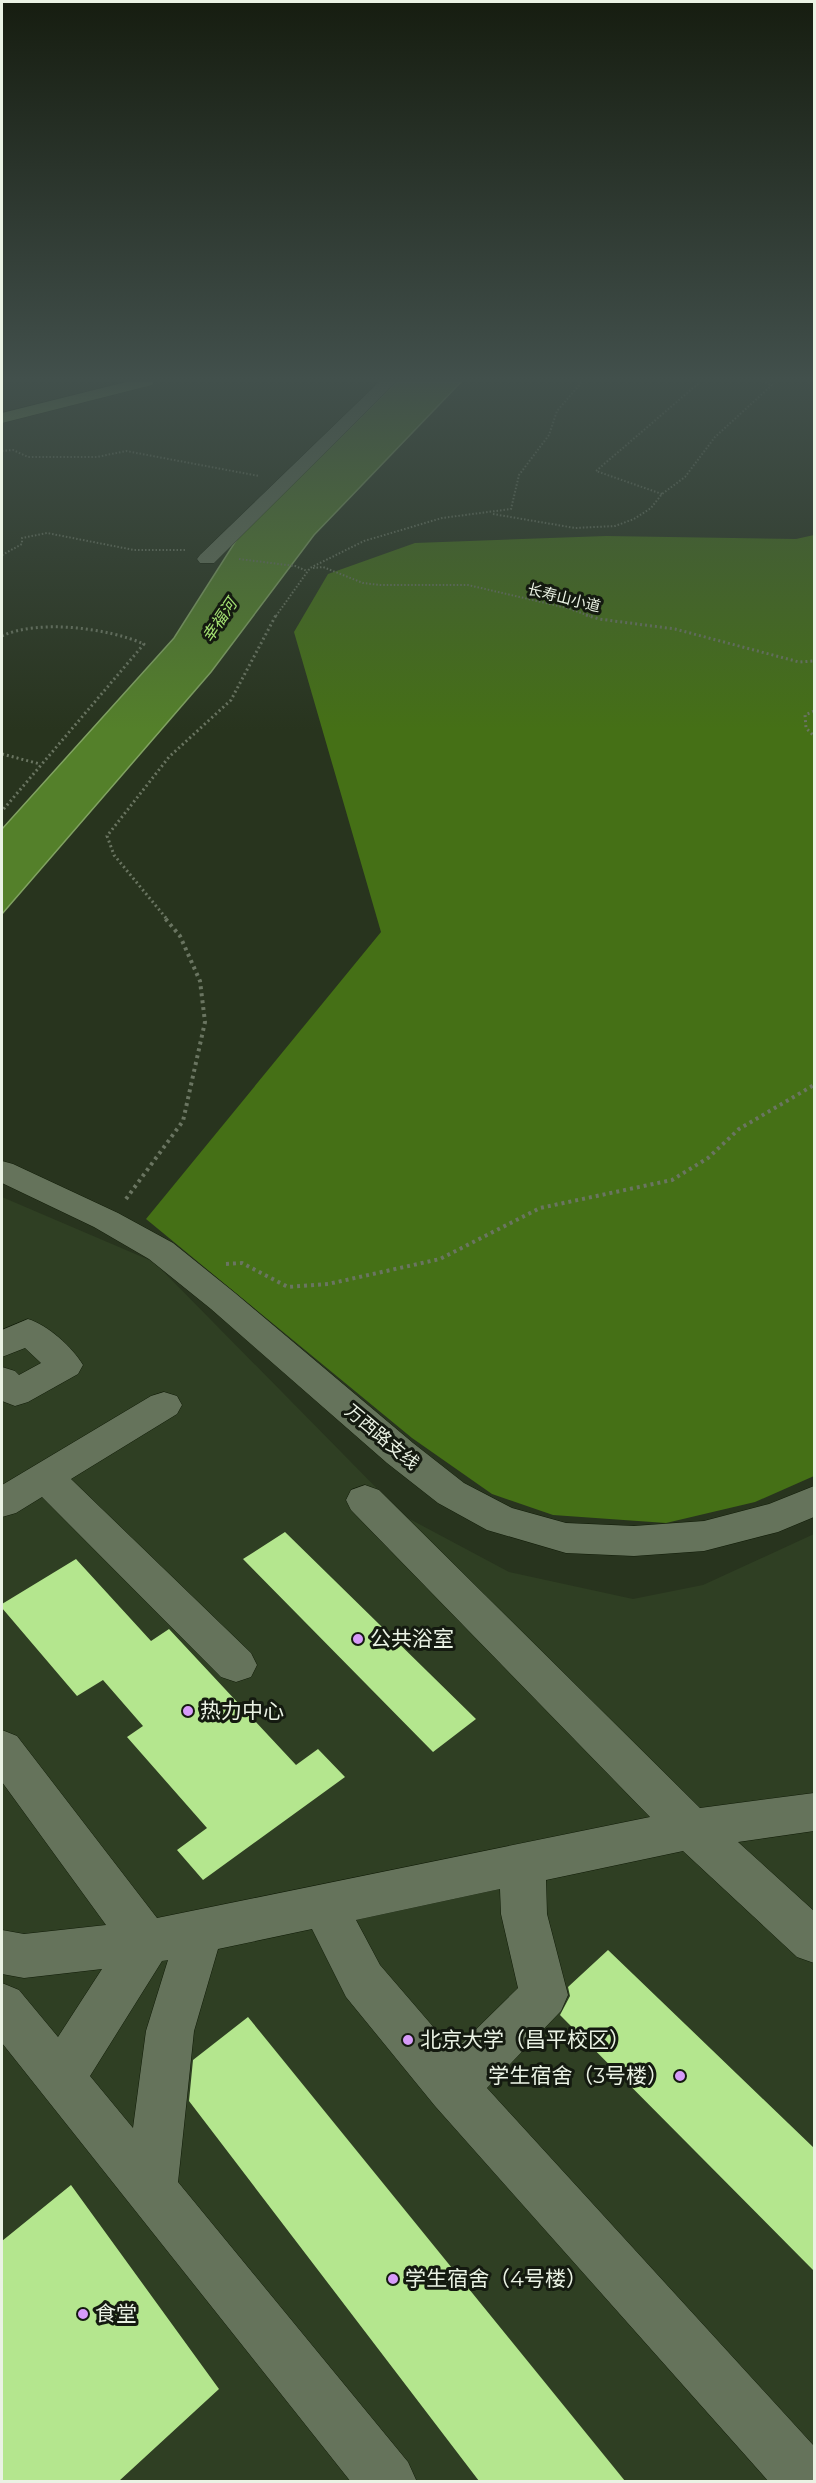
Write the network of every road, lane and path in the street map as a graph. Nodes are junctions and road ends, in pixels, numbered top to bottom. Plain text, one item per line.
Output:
1 (269, 498) edge
2 (514, 498) edge
3 (660, 498) edge
4 (491, 514) junction
5 (2, 555) edge
6 (211, 555) junction
7 (308, 569) junction
8 (2, 636) edge
9 (814, 662) edge
10 (814, 711) edge
11 (814, 736) edge
12 (2, 754) edge
13 (40, 764) junction
14 (2, 811) edge
15 (814, 1085) edge
16 (2, 1171) edge
17 (110, 1222) junction
18 (183, 1269) junction
19 (2, 1345) edge
20 (6, 1392) edge
21 (164, 1405) dead end
22 (45, 1477) junction
23 (365, 1500) dead end
24 (814, 1501) edge
25 (2, 1503) edge
26 (236, 1665) dead end
27 (2, 1749) edge
28 (814, 1812) edge
29 (691, 1829) junction
30 (523, 1864) junction
31 (324, 1906) junction
32 (200, 1931) junction
33 (814, 1941) edge
34 (147, 1942) junction
35 (2, 1952) edge
36 (10, 2029) edge
37 (60, 2078) junction
38 (453, 2088) junction
39 (151, 2191) junction
40 (388, 2481) edge
41 (808, 2481) edge

1 - 6 street
2 - 4 path
3 - 4 path
4 - 7 path
5 - 6 path, 长寿山小道
6 - 7 path, 长寿山小道
7 - 9 path, 长寿山小道
7 - 17 path
8 - 13 path
10 - 11 path
12 - 13 path
13 - 14 path
15 - 18 path
16 - 17 street, 万西路支线
17 - 18 street, 万西路支线
18 - 24 street, 万西路支线
19 - 20 street
21 - 22 street
22 - 25 street
22 - 26 street
23 - 29 street
27 - 34 street
28 - 29 street
29 - 30 street
29 - 33 street
30 - 31 street
30 - 38 street
31 - 32 street
31 - 38 street
32 - 34 street
32 - 39 street
34 - 35 street
34 - 37 street
36 - 37 street
37 - 39 street
38 - 41 street
39 - 40 street

